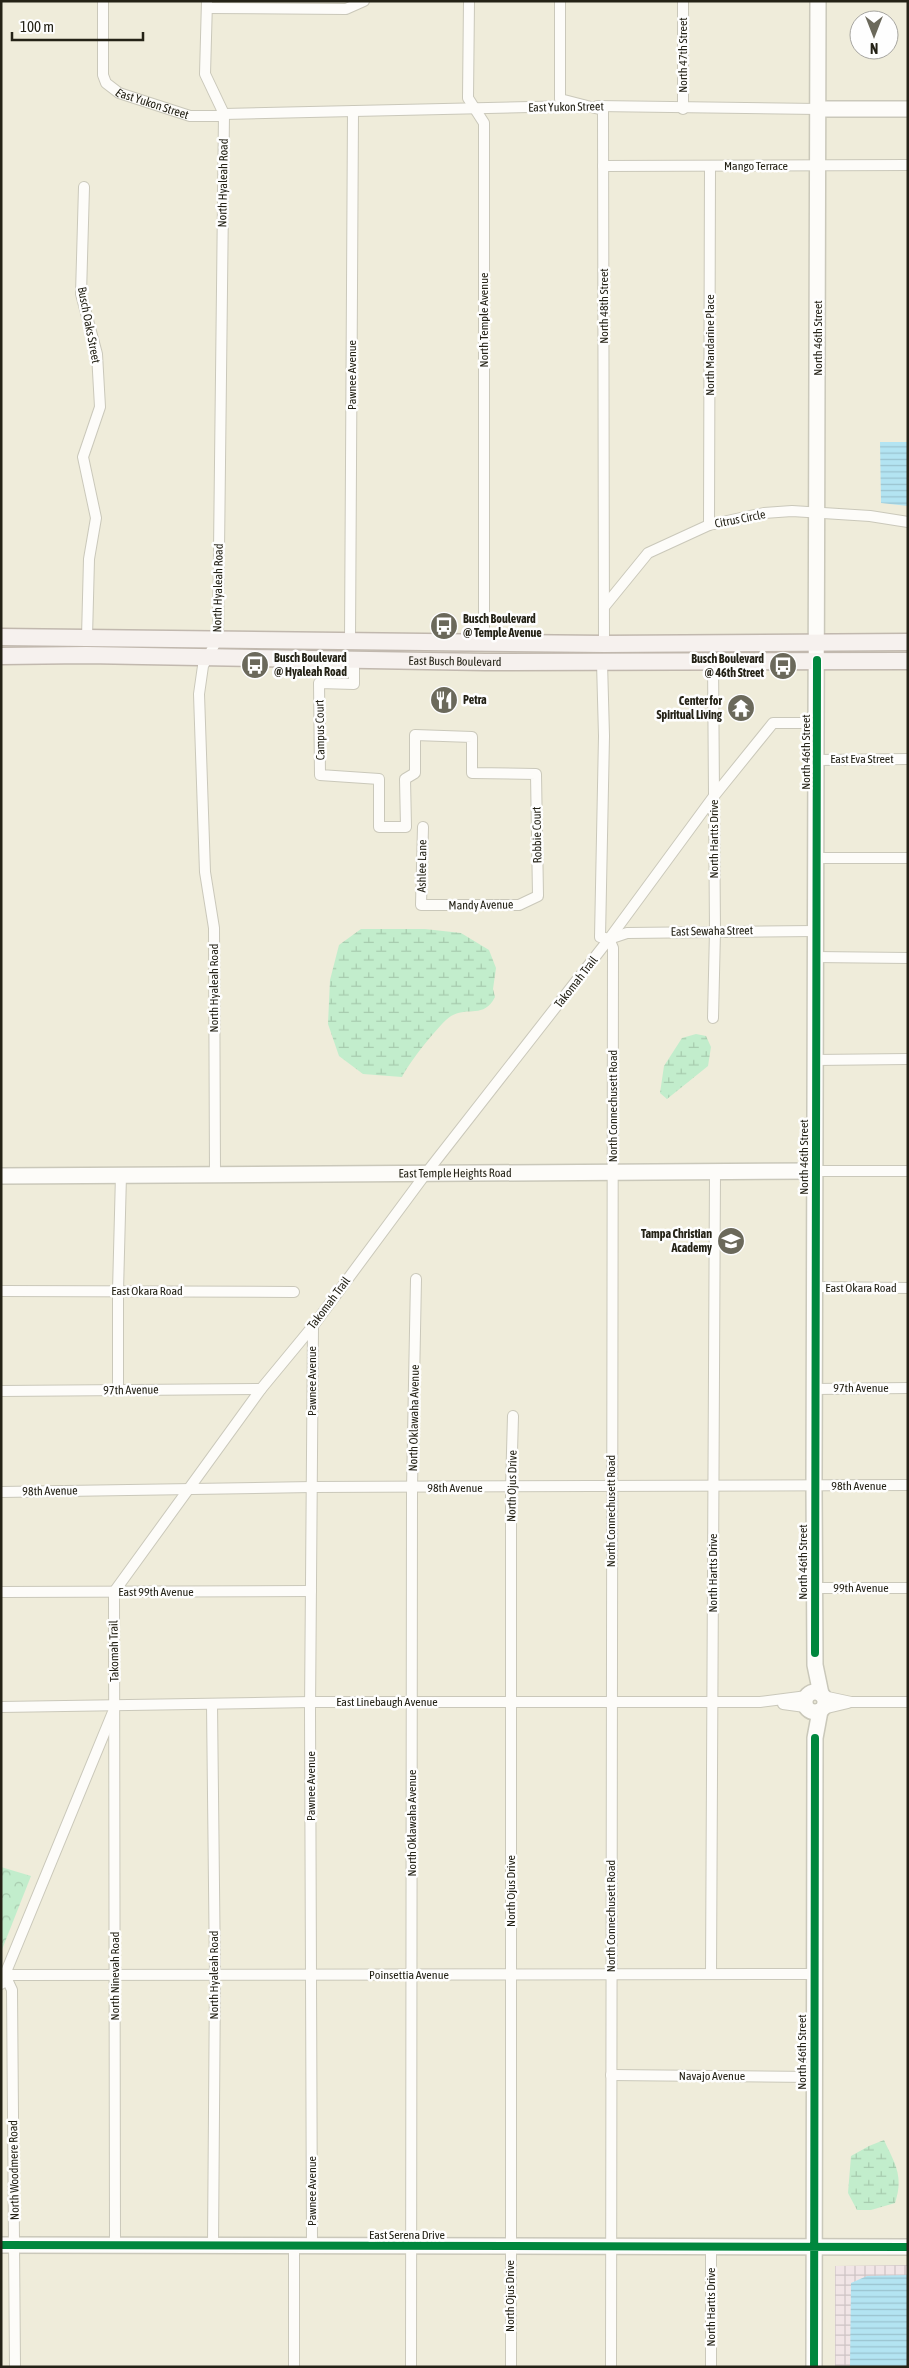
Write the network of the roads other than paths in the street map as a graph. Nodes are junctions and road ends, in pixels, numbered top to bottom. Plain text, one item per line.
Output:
1 (103, 1) edge
2 (364, 1) edge
3 (469, 1) edge
4 (560, 1) edge
5 (683, 1) edge
6 (818, 1) edge
7 (207, 5) edge
8 (581, 105) junction
9 (477, 109) junction
10 (683, 109) junction
11 (818, 109) junction
12 (908, 109) edge
13 (353, 111) junction
14 (224, 115) junction
15 (818, 165) junction
16 (908, 165) edge
17 (604, 166) junction
18 (710, 166) junction
19 (84, 187) dead end
20 (818, 513) junction
21 (908, 522) edge
22 (709, 525) junction
23 (604, 608) junction
24 (3, 637) edge
25 (87, 637) junction
26 (218, 638) junction
27 (350, 640) junction
28 (817, 642) junction
29 (908, 642) edge
30 (484, 643) junction
31 (690, 643) junction
32 (585, 644) junction
33 (604, 644) junction
34 (1, 656) edge
35 (206, 657) junction
36 (713, 660) junction
37 (817, 660) junction
38 (362, 661) junction
39 (908, 661) edge
40 (485, 662) junction
41 (602, 662) junction
42 (817, 723) junction
43 (908, 759) edge
44 (817, 760) junction
45 (379, 779) joint
46 (714, 796) junction
47 (423, 827) dead end
48 (817, 858) junction
49 (908, 858) edge
50 (538, 896) joint
51 (421, 905) joint
52 (715, 931) junction
53 (816, 931) junction
54 (609, 939) junction
55 (816, 958) junction
56 (908, 958) edge
57 (713, 1018) dead end
58 (815, 1060) junction
59 (908, 1060) edge
60 (816, 1170) junction
61 (908, 1171) edge
62 (427, 1172) junction
63 (613, 1172) junction
64 (715, 1172) junction
65 (215, 1174) junction
66 (121, 1175) junction
67 (1, 1176) edge
68 (416, 1279) dead end
69 (815, 1287) junction
70 (908, 1288) edge
71 (118, 1290) junction
72 (1, 1291) edge
73 (294, 1292) dead end
74 (312, 1326) junction
75 (908, 1388) edge
76 (261, 1389) junction
77 (815, 1389) junction
78 (118, 1390) junction
79 (1, 1391) edge
80 (513, 1416) dead end
81 (612, 1486) junction
82 (714, 1486) junction
83 (814, 1486) junction
84 (908, 1486) edge
85 (312, 1487) junction
86 (412, 1488) junction
87 (511, 1488) junction
88 (186, 1489) junction
89 (1, 1492) edge
90 (814, 1588) junction
91 (908, 1588) edge
92 (311, 1591) junction
93 (1, 1592) edge
94 (114, 1592) junction
95 (311, 1702) junction
96 (412, 1702) junction
97 (512, 1702) junction
98 (712, 1702) junction
99 (814, 1702) junction
100 (908, 1702) edge
101 (611, 1703) junction
102 (212, 1704) junction
103 (115, 1706) junction
104 (1, 1707) edge
105 (711, 1974) junction
106 (813, 1974) junction
107 (312, 1975) junction
108 (411, 1975) junction
109 (511, 1975) junction
110 (611, 1975) junction
111 (116, 1976) junction
112 (215, 1976) junction
113 (3, 1980) edge
114 (611, 2075) junction
115 (813, 2077) junction
116 (8, 2245) edge
117 (115, 2245) junction
118 (213, 2246) junction
119 (294, 2246) junction
120 (312, 2246) junction
121 (411, 2246) junction
122 (510, 2246) junction
123 (611, 2247) junction
124 (711, 2247) junction
125 (814, 2247) junction
126 (908, 2247) edge
127 (15, 2367) edge
128 (294, 2367) edge
129 (411, 2367) edge
130 (510, 2367) edge
131 (611, 2367) edge
132 (711, 2367) edge
133 (814, 2367) edge

1 - 14 street, East Yukon Street
2 - 7 street
3 - 9 street, North Temple Avenue
4 - 8 street, North 48th Street
5 - 10 street, North 47th Street
6 - 11 street, North 46th Street
7 - 14 street, North Hyaleah Road
8 - 9 street, East Yukon Street
8 - 10 street, East Yukon Street
8 - 17 street, North 48th Street
9 - 13 street, East Yukon Street
9 - 30 street, North Temple Avenue
10 - 11 street, East Yukon Street
11 - 12 street, East Yukon Street
11 - 15 street, North 46th Street
13 - 14 street, East Yukon Street
13 - 27 street, Pawnee Avenue
14 - 26 street, North Hyaleah Road
15 - 16 street, Mango Terrace
15 - 18 street, Mango Terrace
15 - 20 street, North 46th Street
17 - 18 street, Mango Terrace
17 - 23 street, North 48th Street
18 - 22 street, North Mandarine Place
19 - 25 street, Busch Oaks Street
20 - 21 street, Citrus Circle
20 - 22 street, Citrus Circle
20 - 28 street, North 46th Street
22 - 23 street, Citrus Circle
23 - 33 street, North 48th Street
24 - 25 main road, East Busch Boulevard
25 - 26 main road, East Busch Boulevard
26 - 27 main road, East Busch Boulevard
26 - 35 street, North Hyaleah Road
27 - 30 main road, East Busch Boulevard
28 - 29 main road, East Busch Boulevard
28 - 31 main road, East Busch Boulevard
28 - 37 street, North 46th Street
30 - 32 main road, East Busch Boulevard
30 - 38 main road
31 - 33 main road, East Busch Boulevard
31 - 41 main road
32 - 33 main road, East Busch Boulevard
32 - 40 main road
34 - 35 main road, East Busch Boulevard
35 - 38 main road, East Busch Boulevard
35 - 65 street, North Hyaleah Road
36 - 37 main road, East Busch Boulevard
36 - 41 main road, East Busch Boulevard
36 - 46 street, North Hartts Drive
37 - 39 main road, East Busch Boulevard
37 - 42 street, North 46th Street
38 - 40 main road, East Busch Boulevard
38 - 45 street, Campus Court
40 - 41 main road, East Busch Boulevard
41 - 54 street, North Connechusett Road
42 - 44 street, North 46th Street
42 - 46 street, Takomah Trail
43 - 44 street, East Eva Street
44 - 48 street, North 46th Street
45 - 50 street, Robbie Court
46 - 52 street, North Hartts Drive
46 - 54 street, Takomah Trail
47 - 51 street, Ashlee Lane
48 - 49 street
48 - 53 street, North 46th Street
50 - 51 street, Mandy Avenue
52 - 53 street, East Sewaha Street
52 - 54 street, East Sewaha Street
52 - 57 street, North Hartts Drive
53 - 55 street, North 46th Street
54 - 62 street, Takomah Trail
54 - 63 street, North Connechusett Road
55 - 56 street
55 - 58 street, North 46th Street
58 - 59 street
58 - 60 street, North 46th Street
60 - 61 street, East Temple Heights Road
60 - 64 street, East Temple Heights Road
60 - 69 street, North 46th Street
62 - 63 street, East Temple Heights Road
62 - 65 street, East Temple Heights Road
62 - 74 street, Takomah Trail
63 - 64 street, East Temple Heights Road
63 - 81 street, North Connechusett Road
64 - 82 street, North Hartts Drive
65 - 66 street, East Temple Heights Road
66 - 67 street, East Temple Heights Road
66 - 71 street
68 - 86 street, North Oklawaha Avenue
69 - 70 street, East Okara Road
69 - 77 street, North 46th Street
71 - 72 street, East Okara Road
71 - 73 street, East Okara Road
71 - 78 street
74 - 76 street, Takomah Trail
74 - 85 street, Pawnee Avenue
75 - 77 street, 97th Avenue
76 - 78 street, 97th Avenue
76 - 88 street, Takomah Trail
77 - 83 street, North 46th Street
78 - 79 street, 97th Avenue
80 - 87 street, North Ojus Drive
81 - 82 street, 98th Avenue
81 - 87 street, 98th Avenue
81 - 101 street, North Connechusett Road
82 - 83 street, 98th Avenue
82 - 98 street, North Hartts Drive
83 - 84 street, 98th Avenue
83 - 90 street, North 46th Street
85 - 86 street, 98th Avenue
85 - 88 street, 98th Avenue
85 - 92 street, Pawnee Avenue
86 - 87 street, 98th Avenue
86 - 96 street, North Oklawaha Avenue
87 - 97 street, North Ojus Drive
88 - 89 street, 98th Avenue
88 - 94 street, Takomah Trail
90 - 91 street, 99th Avenue
90 - 99 street, North 46th Street
92 - 94 street, East 99th Avenue
92 - 95 street, Pawnee Avenue
93 - 94 street, East 99th Avenue
94 - 103 street, Takomah Trail
95 - 96 street, East Linebaugh Avenue
95 - 102 street, East Linebaugh Avenue
95 - 107 street, Pawnee Avenue
96 - 97 street, East Linebaugh Avenue
96 - 108 street, North Oklawaha Avenue
97 - 101 street, East Linebaugh Avenue
97 - 109 street, North Ojus Drive
98 - 99 street, East Linebaugh Avenue
98 - 101 street, East Linebaugh Avenue
98 - 105 street, North Hartts Drive
99 - 100 street, East Linebaugh Avenue
99 - 106 street, North 46th Street
101 - 110 street, North Connechusett Road
102 - 103 street, East Linebaugh Avenue
102 - 112 street, North Hyaleah Road
103 - 104 street, East Linebaugh Avenue
103 - 111 street, North Ninevah Road
103 - 113 street, Takomah Trail
105 - 106 street, Poinsettia Avenue
105 - 110 street, Poinsettia Avenue
106 - 115 street, North 46th Street
107 - 108 street, Poinsettia Avenue
107 - 112 street, Poinsettia Avenue
107 - 120 street, Pawnee Avenue
108 - 109 street, Poinsettia Avenue
108 - 121 street, North Oklawaha Avenue
109 - 110 street, Poinsettia Avenue
109 - 122 street, North Ojus Drive
110 - 114 street, North Connechusett Road
111 - 112 street, Poinsettia Avenue
111 - 113 street, Poinsettia Avenue
111 - 117 street, North Ninevah Road
112 - 118 street, North Hyaleah Road
113 - 116 street, North Woodmere Road
114 - 115 street, Navajo Avenue
114 - 123 street, North Connechusett Road
115 - 125 street, North 46th Street
116 - 117 street, East Serena Drive
116 - 127 street, North Woodmere Road
117 - 118 street, East Serena Drive
118 - 119 street, East Serena Drive
119 - 120 street, East Serena Drive
119 - 128 street
120 - 121 street, East Serena Drive
121 - 122 street, East Serena Drive
121 - 129 street, North Oklawaha Avenue
122 - 123 street, East Serena Drive
122 - 130 street, North Ojus Drive
123 - 124 street, East Serena Drive
123 - 131 street, North Connechusett Road
124 - 125 street, East Serena Drive
124 - 132 street, North Hartts Drive
125 - 126 street, East Serena Drive
125 - 133 street, North 46th Street

